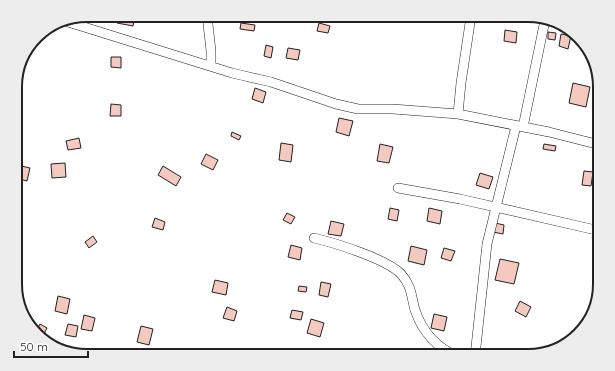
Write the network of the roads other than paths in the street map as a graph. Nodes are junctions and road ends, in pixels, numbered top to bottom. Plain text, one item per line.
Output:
1 (208, 22) edge
2 (73, 23) edge
3 (470, 23) dead end
4 (544, 24) edge
5 (211, 66) junction
6 (458, 114) junction
7 (520, 127) junction
8 (593, 143) edge
9 (398, 188) dead end
10 (495, 207) junction
11 (593, 229) edge
12 (314, 238) dead end
13 (444, 349) edge
14 (476, 349) edge

1 - 5 street
2 - 5 street
3 - 6 street
4 - 7 street
5 - 6 street
6 - 7 street
7 - 8 street
7 - 10 street
9 - 10 street
10 - 11 street
10 - 14 street
12 - 13 street

